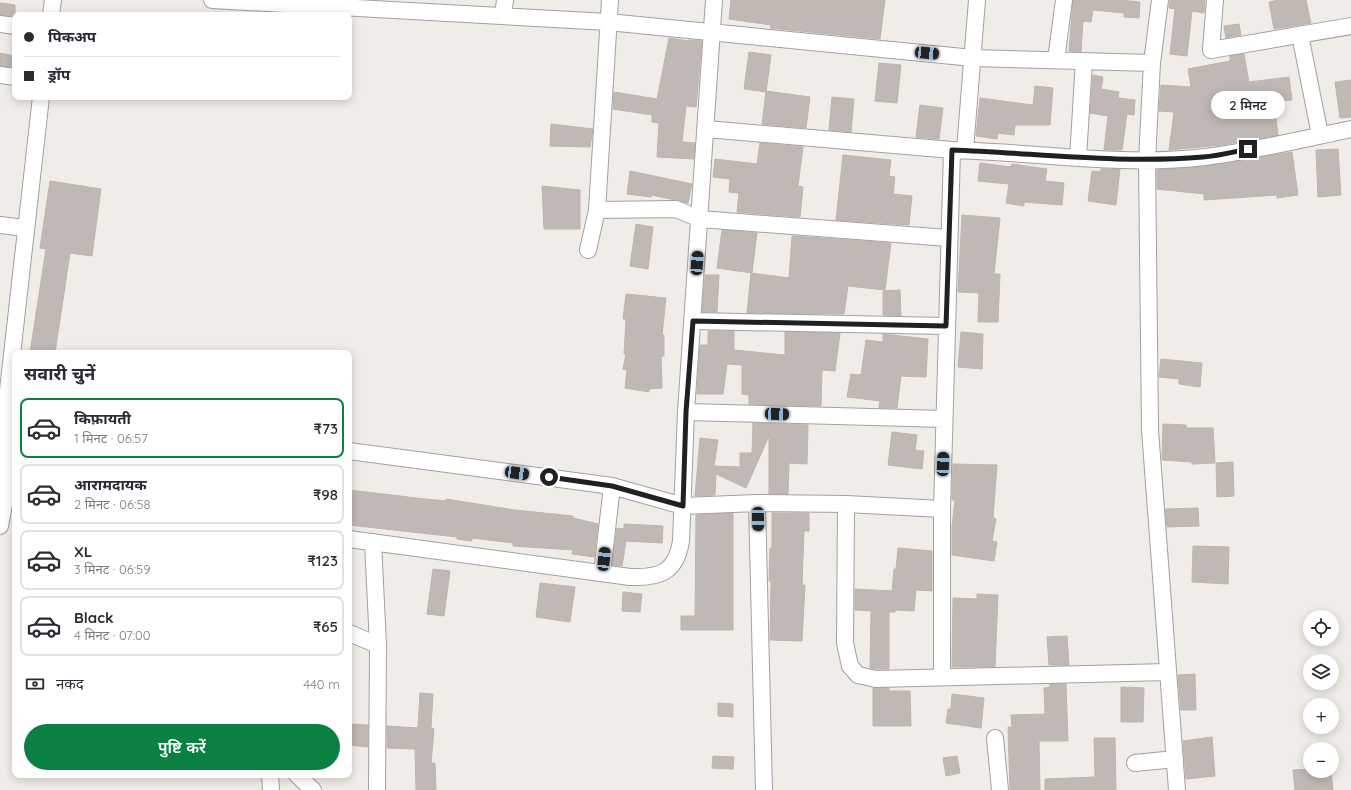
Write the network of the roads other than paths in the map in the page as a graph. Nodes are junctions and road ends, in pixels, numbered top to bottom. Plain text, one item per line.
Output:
1 (53, 0) edge
2 (212, 0) edge
3 (505, 0) edge
4 (610, 0) edge
5 (714, 0) edge
6 (977, 0) edge
7 (1064, 0) edge
8 (1160, 0) edge
9 (1215, 0) edge
10 (51, 12) edge
11 (503, 16) junction
12 (608, 22) junction
13 (0, 24) edge
14 (12, 26) edge
15 (1351, 26) edge
16 (712, 33) junction
17 (1300, 35) junction
18 (973, 58) junction
19 (1056, 60) junction
20 (1084, 61) junction
21 (1152, 63) junction
22 (0, 75) edge
23 (12, 77) edge
24 (41, 100) edge
25 (706, 129) junction
26 (1351, 129) edge
27 (1320, 135) junction
28 (958, 150) junction
29 (1078, 158) junction
30 (1147, 160) junction
31 (597, 210) junction
32 (700, 219) junction
33 (0, 225) edge
34 (25, 228) junction
35 (948, 238) junction
36 (588, 250) dead end
37 (693, 321) junction
38 (946, 326) junction
39 (16, 350) edge
40 (12, 395) edge
41 (11, 408) edge
42 (686, 412) junction
43 (944, 419) junction
44 (352, 451) edge
45 (612, 486) junction
46 (11, 492) edge
47 (757, 503) junction
48 (846, 504) junction
49 (683, 506) junction
50 (942, 509) junction
51 (0, 526) edge
52 (352, 539) edge
53 (373, 542) junction
54 (602, 573) junction
55 (352, 634) edge
56 (378, 645) junction
57 (1168, 672) junction
58 (942, 677) junction
59 (995, 738) dead end
60 (1175, 759) junction
61 (1135, 763) dead end
62 (270, 778) edge
63 (300, 778) edge
64 (272, 790) edge
65 (313, 790) edge
66 (377, 790) edge
67 (764, 790) edge
68 (1000, 790) edge
69 (1177, 790) edge

1 - 10 street
2 - 11 street
3 - 11 street
4 - 12 street
5 - 16 street
6 - 18 street
7 - 19 street
8 - 21 street
9 - 17 street
11 - 12 street
12 - 16 street
12 - 31 street
13 - 14 street
15 - 17 street
16 - 18 street
16 - 25 street
17 - 27 street
18 - 19 street
18 - 28 street
19 - 20 street
20 - 21 street
20 - 29 street
21 - 30 street
22 - 23 street
24 - 34 street
25 - 28 street
25 - 32 street
26 - 27 street
27 - 30 street
28 - 29 street
28 - 35 street
29 - 30 street
30 - 57 street
31 - 32 street
31 - 36 street
32 - 35 street
32 - 37 street
33 - 34 street
34 - 39 street
35 - 38 street
37 - 38 street
37 - 42 street
38 - 43 street
40 - 41 street
41 - 46 street
42 - 43 street
42 - 49 street
43 - 50 street
44 - 45 street
45 - 49 street
45 - 54 street
46 - 51 street
47 - 48 street
47 - 49 street
47 - 67 street
48 - 50 street
48 - 58 street
49 - 54 street
50 - 58 street
52 - 53 street
53 - 54 street
53 - 56 street
55 - 56 street
56 - 66 street
57 - 58 street
57 - 60 street
59 - 68 street
60 - 61 street
60 - 69 street
62 - 64 street
63 - 65 street

